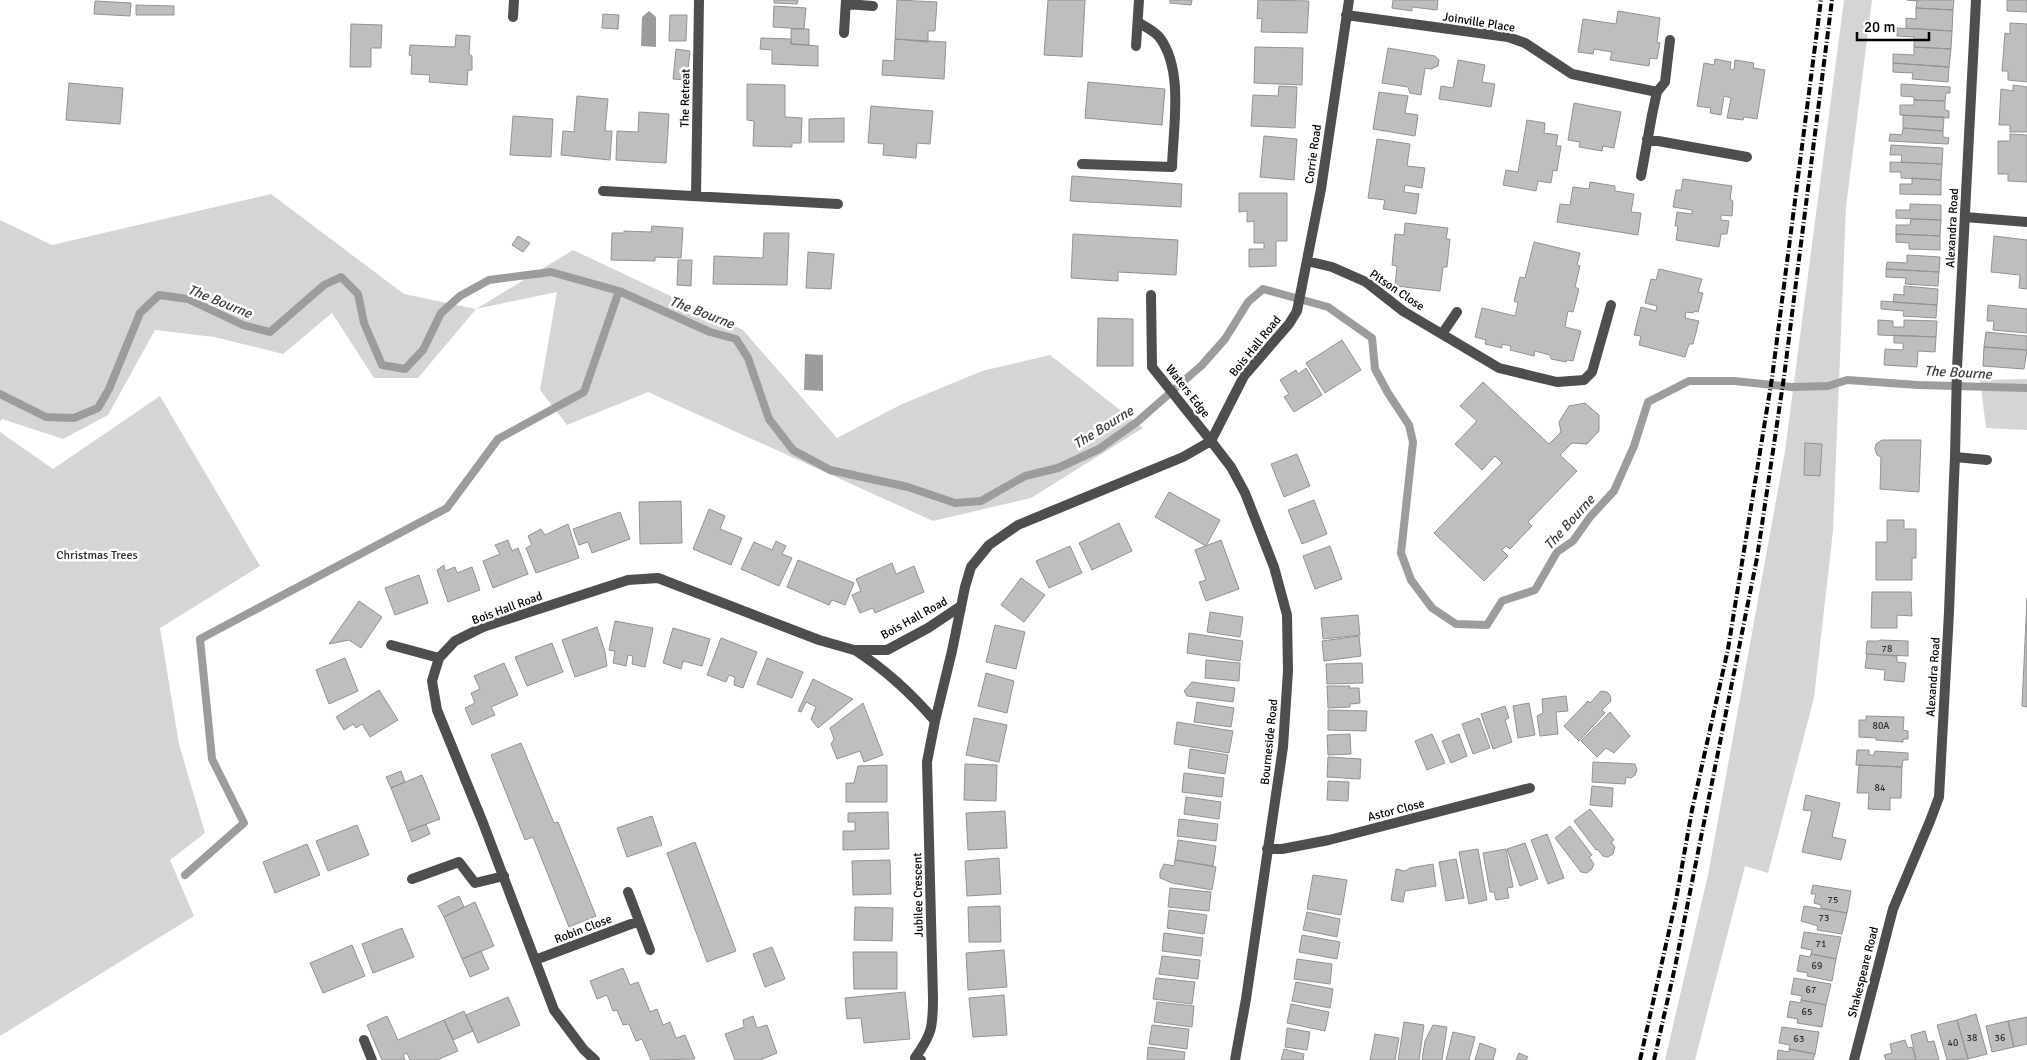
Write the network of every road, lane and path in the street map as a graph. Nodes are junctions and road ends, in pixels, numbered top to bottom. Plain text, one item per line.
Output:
1 (514, 0) edge
2 (699, 0) edge
3 (1139, 0) edge
4 (1349, 0) edge
5 (1976, 0) edge
6 (846, 2) edge
7 (872, 6) dead end
8 (1346, 15) junction
9 (513, 17) dead end
10 (1138, 22) junction
11 (844, 33) dead end
12 (1670, 40) dead end
13 (1136, 46) dead end
14 (1657, 92) junction
15 (1647, 138) junction
16 (1747, 157) dead end
17 (1082, 164) dead end
18 (1641, 176) dead end
19 (603, 191) dead end
20 (696, 196) junction
21 (838, 204) dead end
22 (1965, 217) junction
23 (2027, 222) edge
24 (1307, 261) junction
25 (1152, 296) dead end
26 (1611, 305) dead end
27 (1297, 311) joint
28 (1457, 312) dead end
29 (1442, 334) junction
30 (1211, 441) junction
31 (1955, 457) junction
32 (1988, 460) dead end
33 (961, 606) junction
34 (391, 645) dead end
35 (854, 650) junction
36 (439, 658) junction
37 (935, 721) junction
38 (1530, 788) dead end
39 (1267, 850) junction
40 (504, 876) junction
41 (412, 879) dead end
42 (628, 892) dead end
43 (1901, 892) joint
44 (639, 921) junction
45 (650, 950) dead end
46 (535, 960) junction
47 (364, 1040) dead end
48 (589, 1058) edge
49 (916, 1059) edge
50 (372, 1060) edge
51 (1235, 1060) edge
52 (1854, 1060) edge

1 - 9 street
2 - 20 street, The Retreat
3 - 10 street
4 - 8 street, Corrie Road
5 - 22 street, Alexandra Road
6 - 7 street
6 - 11 street
8 - 14 street, Joinville Place
8 - 24 street, Corrie Road
10 - 13 street
10 - 17 street
12 - 14 street
14 - 15 street
15 - 16 street
15 - 18 street
19 - 20 street
20 - 21 street
22 - 23 street
22 - 31 street, Alexandra Road
24 - 27 street, Corrie Road
24 - 29 street, Pitson Close
25 - 30 street, Waters Edge
26 - 29 street, Pitson Close
27 - 30 street, Bois Hall Road
28 - 29 street
30 - 33 street, Bois Hall Road
30 - 39 street, Bourneside Road
31 - 32 street
31 - 43 street, Alexandra Road
33 - 35 street, Bois Hall Road
33 - 37 street, Jubilee Crescent
34 - 36 street
35 - 36 street, Bois Hall Road
35 - 37 street
36 - 40 street, Bois Hall Road
37 - 49 street, Jubilee Crescent
38 - 39 street, Astor Close
39 - 51 street, Bourneside Road
40 - 41 street
40 - 46 street, Bois Hall Road
42 - 44 street
43 - 52 street, Shakespeare Road
44 - 45 street
44 - 46 street, Robin Close
46 - 48 street, Bois Hall Road
47 - 50 street

